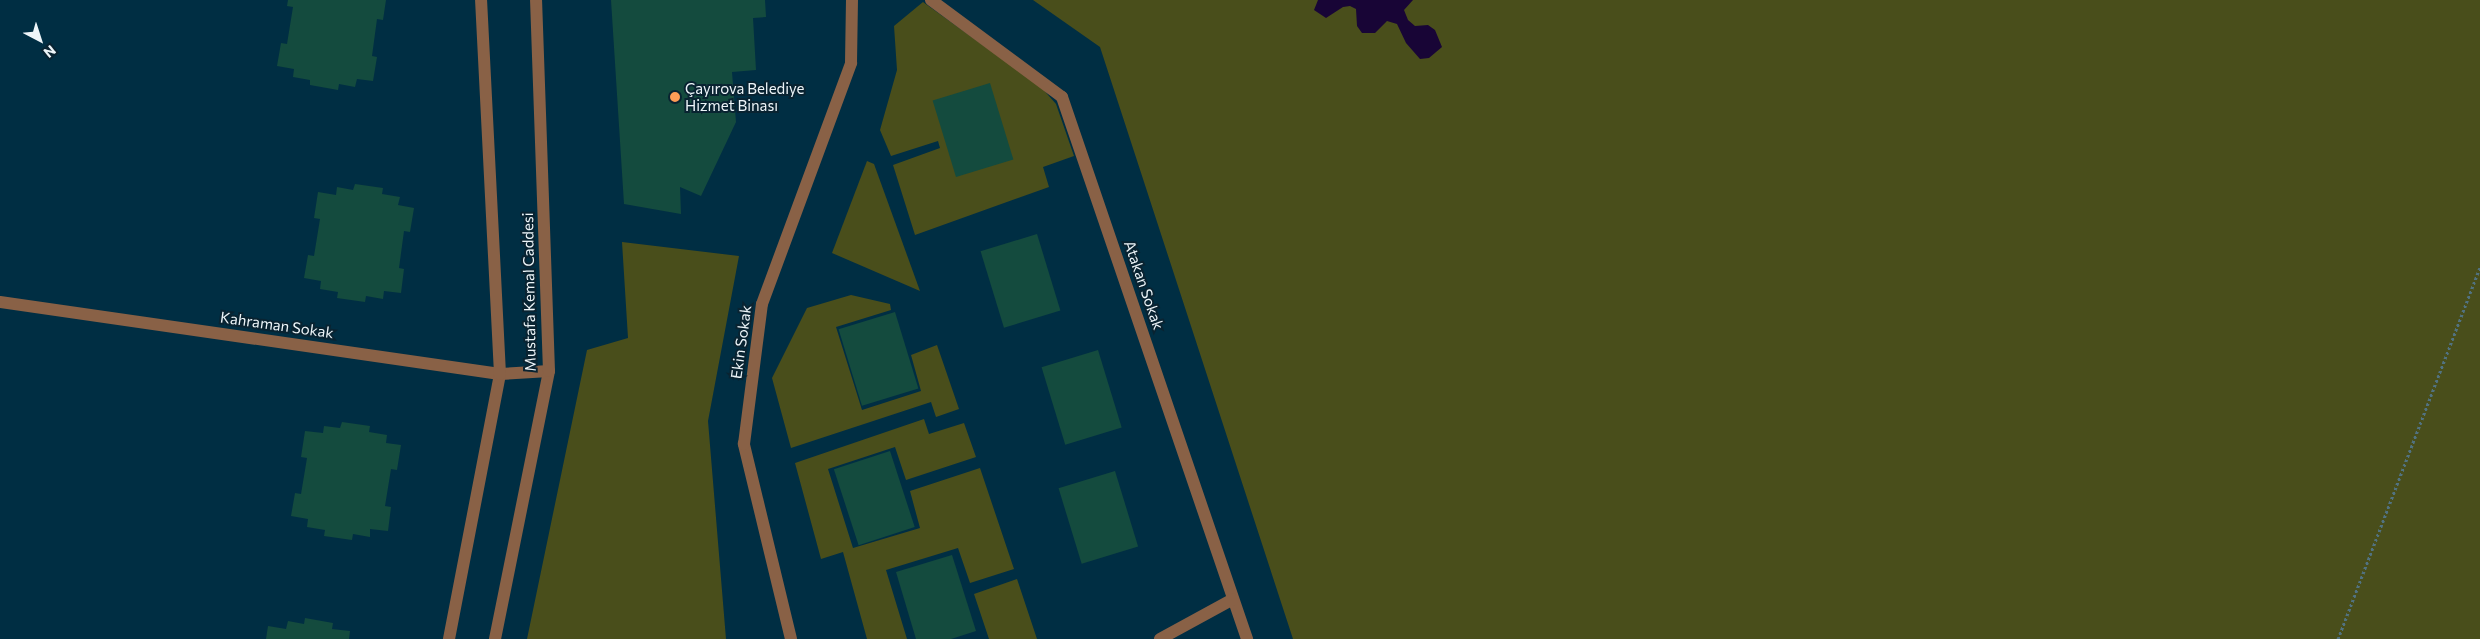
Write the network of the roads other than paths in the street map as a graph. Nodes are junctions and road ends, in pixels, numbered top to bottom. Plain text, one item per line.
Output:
1 (481, 0) edge
2 (536, 0) edge
3 (852, 0) edge
4 (931, 0) edge
5 (0, 302) edge
6 (549, 371) junction
7 (500, 374) junction
8 (1233, 599) junction
9 (448, 639) edge
10 (495, 639) edge
11 (791, 639) edge
12 (1160, 639) edge
13 (1247, 639) edge

1 - 7 street, Mustafa Kemal Caddesi
2 - 6 street, Mustafa Kemal Caddesi
3 - 11 street, Ekin Sokak
4 - 8 street, Atakan Sokak
5 - 7 street, Kahraman Sokak
6 - 7 street, Kahraman Sokak
6 - 10 street, Mustafa Kemal Caddesi
7 - 9 street, Mustafa Kemal Caddesi
8 - 12 street
8 - 13 street, Atakan Sokak

